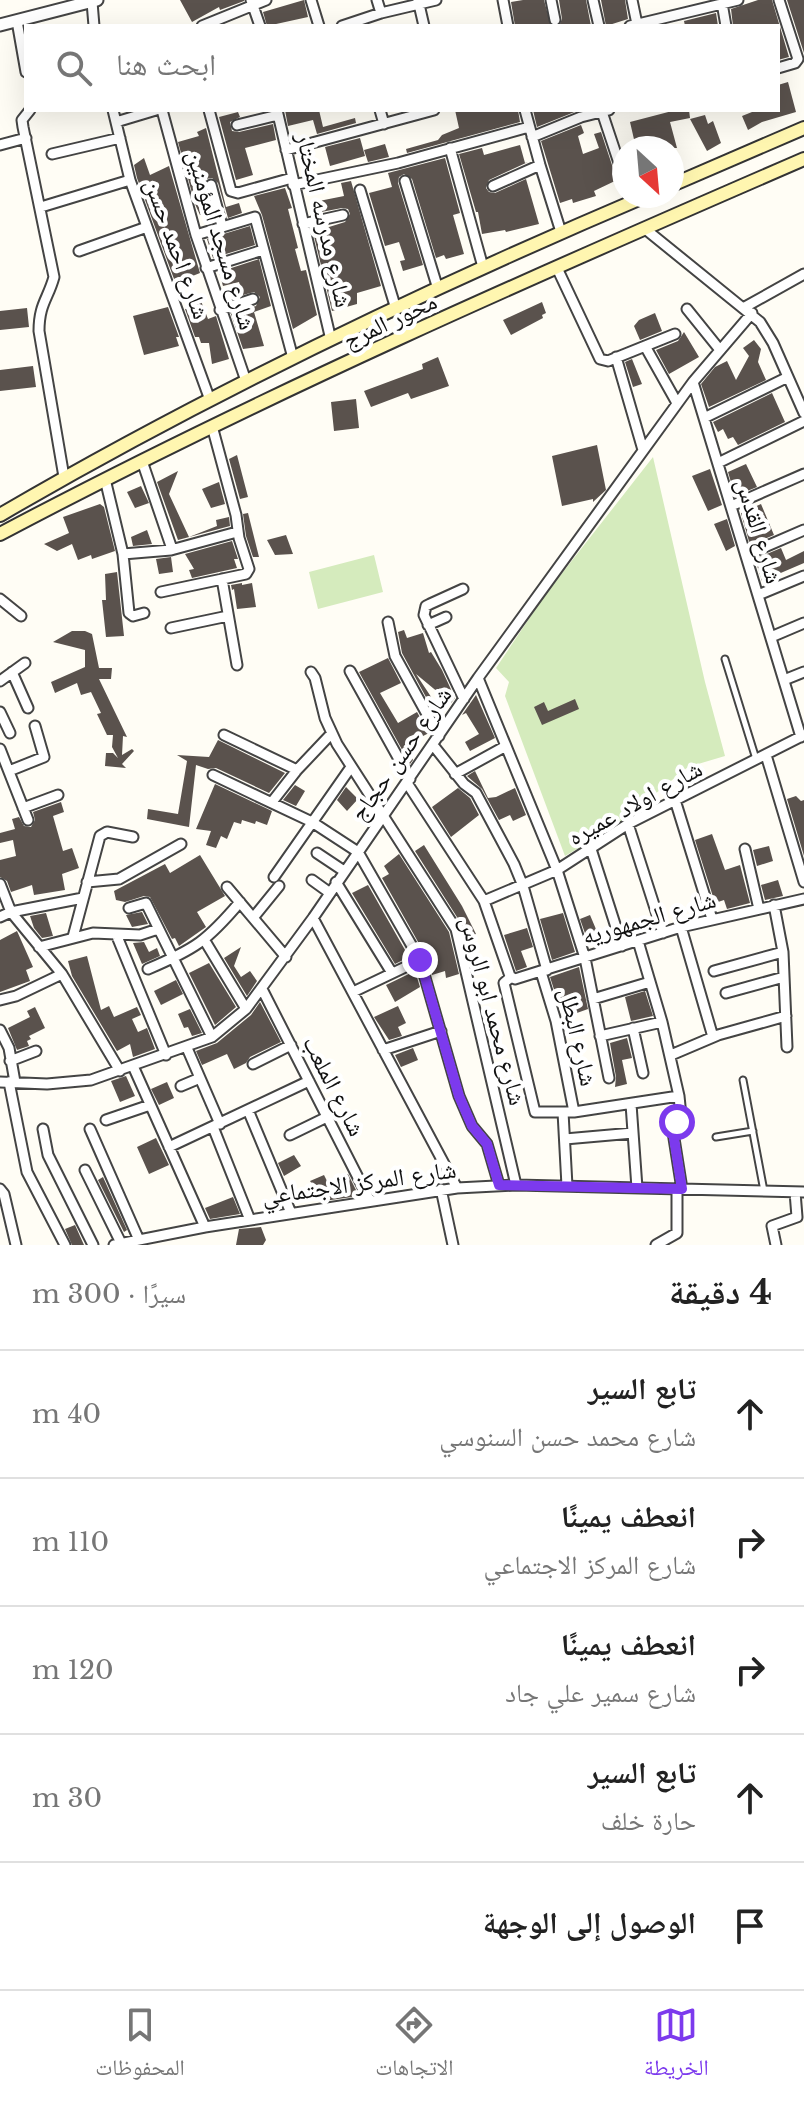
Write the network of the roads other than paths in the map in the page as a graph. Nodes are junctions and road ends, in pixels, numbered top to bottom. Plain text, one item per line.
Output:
1 (266, 0) edge
2 (311, 0) edge
3 (377, 0) edge
4 (436, 0) edge
5 (503, 0) edge
6 (551, 0) edge
7 (593, 0) edge
8 (632, 0) edge
9 (738, 0) edge
10 (779, 0) edge
11 (94, 1) edge
12 (252, 2) edge
13 (418, 2) edge
14 (722, 3) junction
15 (695, 4) edge
16 (381, 13) junction
17 (555, 20) dead end
18 (17, 21) junction
19 (92, 24) edge
20 (206, 24) edge
21 (259, 24) edge
22 (318, 24) edge
23 (348, 24) edge
24 (424, 24) edge
25 (508, 24) edge
26 (599, 24) edge
27 (633, 24) edge
28 (636, 24) edge
29 (726, 24) edge
30 (0, 25) edge
31 (23, 35) edge
32 (780, 67) edge
33 (28, 112) edge
34 (114, 112) edge
35 (152, 112) edge
36 (160, 112) edge
37 (210, 112) edge
38 (278, 112) edge
39 (381, 112) edge
40 (427, 112) edge
41 (525, 112) edge
42 (601, 112) edge
43 (605, 112) edge
44 (116, 122) junction
45 (384, 124) junction
46 (237, 125) dead end
47 (804, 128) edge
48 (530, 132) junction
49 (612, 136) edge
50 (26, 138) junction
51 (120, 138) junction
52 (0, 145) edge
53 (450, 148) junction
54 (286, 150) junction
55 (52, 154) dead end
56 (804, 159) edge
57 (540, 165) junction
58 (130, 180) junction
59 (684, 180) edge
60 (405, 181) dead end
61 (292, 182) junction
62 (211, 185) dead end
63 (493, 186) dead end
64 (360, 190) dead end
65 (41, 207) junction
66 (612, 208) edge
67 (343, 215) dead end
68 (303, 224) junction
69 (222, 226) junction
70 (147, 227) junction
71 (644, 228) junction
72 (561, 232) junction
73 (196, 235) junction
74 (263, 250) junction
75 (79, 251) dead end
76 (483, 267) junction
77 (206, 268) junction
78 (557, 268) junction
79 (803, 276) edge
80 (438, 289) junction
81 (253, 299) dead end
82 (396, 309) junction
83 (687, 309) dead end
84 (220, 310) junction
85 (749, 310) junction
86 (675, 334) dead end
87 (331, 340) junction
88 (645, 346) junction
89 (720, 350) junction
90 (616, 357) junction
91 (293, 358) junction
92 (788, 377) junction
93 (246, 381) junction
94 (693, 382) junction
95 (210, 400) junction
96 (677, 403) junction
97 (803, 408) edge
98 (704, 418) junction
99 (804, 421) edge
100 (167, 423) junction
101 (212, 426) junction
102 (178, 443) junction
103 (643, 450) junction
104 (142, 461) junction
105 (718, 463) junction
106 (804, 474) edge
107 (64, 477) junction
108 (105, 479) junction
109 (731, 506) junction
110 (0, 515) edge
111 (804, 530) edge
112 (237, 532) junction
113 (0, 534) edge
114 (172, 549) junction
115 (123, 554) junction
116 (746, 555) junction
117 (804, 576) edge
118 (222, 579) junction
119 (463, 589) dead end
120 (161, 592) dead end
121 (758, 595) junction
122 (0, 599) edge
123 (144, 613) dead end
124 (21, 616) dead end
125 (228, 616) junction
126 (446, 617) dead end
127 (388, 622) dead end
128 (804, 623) edge
129 (428, 625) junction
130 (171, 628) dead end
131 (771, 637) junction
132 (725, 659) dead end
133 (25, 663) dead end
134 (237, 665) dead end
135 (350, 671) dead end
136 (12, 672) junction
137 (311, 672) dead end
138 (804, 672) edge
139 (1, 678) edge
140 (478, 678) junction
141 (784, 680) junction
142 (464, 699) junction
143 (28, 708) dead end
144 (0, 712) edge
145 (35, 726) dead end
146 (10, 733) dead end
147 (332, 733) junction
148 (224, 735) dead end
149 (439, 736) junction
150 (803, 736) edge
151 (433, 745) junction
152 (506, 746) junction
153 (0, 749) edge
154 (761, 757) junction
155 (351, 767) junction
156 (297, 770) junction
157 (9, 771) junction
158 (455, 774) junction
159 (213, 775) dead end
160 (408, 781) junction
161 (58, 795) dead end
162 (675, 800) junction
163 (272, 802) junction
164 (23, 808) junction
165 (384, 817) junction
166 (28, 820) dead end
167 (312, 822) junction
168 (628, 824) junction
169 (133, 837) dead end
170 (181, 844) dead end
171 (591, 849) junction
172 (745, 849) dead end
173 (358, 852) junction
174 (317, 853) dead end
175 (557, 870) junction
176 (344, 871) junction
177 (312, 880) dead end
178 (87, 882) junction
179 (336, 882) junction
180 (804, 882) edge
181 (0, 884) edge
182 (523, 886) junction
183 (227, 887) dead end
184 (330, 893) junction
185 (83, 898) junction
186 (804, 900) edge
187 (484, 901) junction
188 (240, 902) junction
189 (774, 905) junction
190 (129, 908) dead end
191 (759, 909) junction
192 (11, 912) junction
193 (0, 917) edge
194 (253, 918) junction
195 (313, 918) junction
196 (712, 919) junction
197 (681, 927) junction
198 (158, 929) junction
199 (663, 933) junction
200 (116, 934) junction
201 (73, 937) junction
202 (205, 941) junction
203 (638, 941) junction
204 (622, 946) junction
205 (39, 947) junction
206 (783, 952) junction
207 (286, 957) junction
208 (173, 958) junction
209 (585, 958) junction
210 (420, 960) junction
211 (148, 969) dead end
212 (544, 971) junction
213 (714, 971) dead end
214 (392, 973) junction
215 (62, 974) junction
216 (510, 975) junction
217 (784, 977) junction
218 (650, 982) junction
219 (262, 989) junction
220 (353, 992) junction
221 (726, 993) dead end
222 (593, 999) junction
223 (0, 1000) edge
224 (246, 1009) junction
225 (786, 1016) junction
226 (662, 1022) junction
227 (633, 1028) junction
228 (0, 1030) edge
229 (441, 1031) junction
230 (600, 1036) junction
231 (212, 1037) junction
232 (713, 1037) junction
233 (291, 1045) junction
234 (787, 1047) dead end
235 (187, 1048) junction
236 (383, 1050) junction
237 (35, 1054) dead end
238 (166, 1055) junction
239 (671, 1055) junction
240 (10, 1061) junction
241 (253, 1064) dead end
242 (133, 1066) junction
243 (120, 1071) junction
244 (643, 1073) dead end
245 (200, 1078) junction
246 (609, 1078) dead end
247 (743, 1080) dead end
248 (309, 1081) junction
249 (8, 1082) edge
250 (181, 1086) dead end
251 (679, 1096) junction
252 (631, 1104) junction
253 (150, 1105) junction
254 (248, 1110) junction
255 (569, 1112) junction
256 (327, 1117) junction
257 (106, 1120) dead end
258 (216, 1125) junction
259 (43, 1129) dead end
260 (90, 1129) dead end
261 (753, 1131) junction
262 (633, 1133) junction
263 (290, 1135) dead end
264 (716, 1137) dead end
265 (565, 1139) junction
266 (169, 1147) junction
267 (85, 1170) dead end
268 (499, 1185) junction
269 (516, 1185) junction
270 (567, 1186) junction
271 (457, 1188) junction
272 (637, 1188) junction
273 (0, 1189) edge
274 (441, 1189) junction
275 (680, 1189) junction
276 (764, 1192) junction
277 (800, 1192) edge
278 (370, 1201) junction
279 (291, 1213) junction
280 (250, 1220) junction
281 (205, 1227) junction
282 (139, 1240) junction
283 (155, 1241) edge
284 (118, 1244) edge
285 (16, 1245) edge
286 (65, 1245) edge
287 (93, 1245) edge
288 (453, 1245) edge
289 (656, 1245) edge
290 (776, 1245) edge

1 - 12 street
2 - 22 street
3 - 16 street
4 - 13 street
5 - 25 street
6 - 17 street
7 - 26 street
8 - 27 street
9 - 14 street
10 - 32 street
11 - 18 street
11 - 19 street
12 - 20 street
12 - 21 street
13 - 16 street
13 - 24 street
14 - 15 street
14 - 29 street
15 - 28 street
16 - 23 street
18 - 30 street
18 - 31 street
33 - 50 street
34 - 44 street, شارع احمد حسن
35 - 44 street
36 - 73 street, شارع مسجد المؤمنين
37 - 61 street
38 - 46 street
38 - 54 street, شارع مدرسه المختار
39 - 45 street
40 - 45 street
41 - 48 street
42 - 48 street
43 - 49 street
44 - 51 street, شارع احمد حسن
45 - 54 street
47 - 59 main road
48 - 53 street
48 - 57 street
50 - 52 street
50 - 65 street
51 - 55 street
51 - 58 street, شارع احمد حسن
53 - 61 street
53 - 76 street
54 - 61 street, شارع مدرسه المختار
56 - 71 main road, محور المرج
57 - 63 street
57 - 72 street
58 - 65 street
58 - 70 street, شارع احمد حسن
60 - 80 street
61 - 68 street, شارع مدرسه المختار
62 - 69 street
64 - 82 street
65 - 107 street
66 - 72 main road, محور المرج
67 - 68 street
68 - 87 street, شارع مدرسه المختار
69 - 73 street
69 - 74 street
70 - 75 street
70 - 95 street, شارع احمد حسن
71 - 78 main road, محور المرج
71 - 85 street
72 - 76 main road, محور المرج
73 - 77 street, شارع مسجد المؤمنين
74 - 77 street
74 - 91 street
76 - 80 main road, محور المرج
77 - 84 street, شارع مسجد المؤمنين
78 - 90 street
78 - 101 main road, محور المرج
79 - 85 street, شارع حسن حجاج
80 - 82 main road, محور المرج
81 - 84 street
82 - 87 main road, محور المرج
83 - 89 street
84 - 93 street, شارع مسجد المؤمنين
85 - 89 street, شارع حسن حجاج
85 - 92 street
86 - 88 street
87 - 91 main road, محور المرج
88 - 90 street
88 - 96 street
89 - 94 street, شارع حسن حجاج
90 - 103 street
91 - 93 main road, محور المرج
92 - 97 street
92 - 98 street
93 - 95 main road, محور المرج
94 - 96 street, شارع حسن حجاج
94 - 98 street, شارع القدس
95 - 100 main road, محور المرج
96 - 103 street, شارع حسن حجاج
98 - 105 street, شارع القدس
99 - 105 street
100 - 102 main road
100 - 107 main road, محور المرج
101 - 102 main road, محور المرج
101 - 112 street
102 - 104 main road, محور المرج
103 - 140 street, شارع حسن حجاج
104 - 108 main road, محور المرج
104 - 114 street
105 - 109 street, شارع القدس
106 - 109 street
107 - 110 main road, محور المرج
108 - 113 main road, محور المرج
108 - 115 street
109 - 116 street, شارع القدس
111 - 116 street
112 - 114 street
112 - 118 street
114 - 115 street
115 - 123 street
116 - 121 street, شارع القدس
117 - 121 street
118 - 120 street
118 - 125 street
119 - 129 street
121 - 131 street, شارع القدس
122 - 124 street
125 - 130 street
125 - 134 street
126 - 129 street
127 - 149 street
128 - 131 street
129 - 142 street
131 - 141 street, شارع القدس
132 - 154 lane
133 - 136 street
135 - 160 street
136 - 139 street
136 - 143 street
137 - 147 street, شارع محمد ابو الروس
138 - 141 street
140 - 142 street, شارع حسن حجاج
140 - 152 street
141 - 150 street, شارع القدس
142 - 149 street, شارع حسن حجاج
144 - 146 street
145 - 157 street
147 - 155 street, شارع محمد ابو الروس
147 - 156 street
148 - 156 street
149 - 151 street, شارع حسن حجاج
150 - 154 street, شارع اولاد عميره
151 - 158 street, شارع البطل
151 - 160 street, شارع حسن حجاج
152 - 158 street
152 - 175 street
153 - 157 street
154 - 162 street, شارع اولاد عميره
154 - 180 street
155 - 165 street, شارع محمد ابو الروس
155 - 167 street
156 - 163 street
157 - 164 street
158 - 182 street, شارع البطل
159 - 163 street
160 - 165 street, شارع حسن حجاج
160 - 187 street
161 - 164 street
162 - 168 street, شارع اولاد عميره
162 - 196 street
163 - 167 street
164 - 166 street
165 - 173 street, شارع حسن حجاج
165 - 269 street, شارع محمد ابو الروس
167 - 173 street
167 - 194 street
168 - 171 street, شارع اولاد عميره
168 - 199 street
169 - 178 street
170 - 178 street
171 - 175 street, شارع اولاد عميره
171 - 204 street
172 - 191 street
173 - 176 street, شارع حسن حجاج
173 - 210 street
174 - 176 street
175 - 182 street, شارع اولاد عميره
175 - 209 street
176 - 179 street, شارع حسن حجاج
177 - 184 street
178 - 185 street
179 - 184 street, شارع حسن حجاج
179 - 214 street
181 - 192 street
182 - 187 street, شارع اولاد عميره
182 - 212 street, شارع البطل
183 - 188 street
184 - 195 street, شارع حسن حجاج
185 - 192 street
185 - 201 street
186 - 189 street, شارع الجمهوريه
187 - 216 street
188 - 194 street
188 - 202 street
189 - 191 street, شارع الجمهوريه
189 - 206 street
190 - 198 street
191 - 196 street, شارع الجمهوريه
192 - 193 street
192 - 205 street
194 - 207 street
195 - 207 street, شارع حسن حجاج
195 - 220 street
196 - 197 street, شارع الجمهوريه
197 - 199 street, شارع الجمهوريه
197 - 232 street
198 - 200 street
198 - 208 street
199 - 203 street, شارع الجمهوريه
200 - 201 street
200 - 238 street
201 - 205 street
202 - 208 street
202 - 224 street
203 - 204 street, شارع الجمهوريه
203 - 218 street
204 - 209 street, شارع الجمهوريه
205 - 215 street
206 - 213 street
206 - 217 street
207 - 219 street, شارع حسن حجاج
208 - 211 street
208 - 231 street
209 - 212 street, شارع الجمهوريه
209 - 222 street
210 - 214 street
210 - 229 street
212 - 216 street, شارع الجمهوريه
212 - 255 street, شارع البطل
214 - 220 street
215 - 223 street
215 - 243 street
216 - 255 street
217 - 221 street
217 - 225 street
218 - 222 street
218 - 226 street
219 - 224 street, شارع حسن حجاج
219 - 233 street, شارع الملعب
220 - 236 street
222 - 230 street
224 - 231 street, شارع حسن حجاج
225 - 232 street
225 - 234 street
226 - 227 street
226 - 239 street
227 - 230 street
227 - 244 street
228 - 240 street
229 - 236 street
229 - 268 street
230 - 246 street
231 - 235 street, شارع حسن حجاج
232 - 239 street
233 - 241 street
233 - 248 street, شارع الملعب
235 - 238 street, شارع حسن حجاج
235 - 245 street
236 - 271 street
237 - 240 street
238 - 242 street, شارع حسن حجاج
239 - 251 street
240 - 249 street
242 - 243 street, شارع حسن حجاج
242 - 253 street
243 - 249 street, شارع حسن حجاج
245 - 250 street
245 - 258 street
247 - 261 lane
248 - 254 street
248 - 256 street, شارع الملعب
249 - 286 street
251 - 252 street
251 - 275 street
252 - 255 street
252 - 262 street
253 - 257 street
253 - 266 street
254 - 258 street
254 - 279 street
255 - 265 street, شارع البطل
256 - 263 street
256 - 278 street, شارع الملعب
258 - 266 street
258 - 280 street
259 - 287 street
260 - 282 street
261 - 264 lane
261 - 276 lane
262 - 265 street
262 - 272 street
265 - 270 street, شارع البطل
266 - 281 street
267 - 284 street
268 - 269 street, شارع المركز الاجتماعي
268 - 271 street, شارع المركز الاجتماعي
269 - 270 street, شارع المركز الاجتماعي
270 - 272 street, شارع المركز الاجتماعي
271 - 274 street, شارع المركز الاجتماعي
272 - 275 street, شارع المركز الاجتماعي
273 - 285 street
274 - 278 street, شارع المركز الاجتماعي
274 - 288 street
275 - 276 street, شارع المركز الاجتماعي
275 - 289 street
276 - 277 street, شارع المركز الاجتماعي
277 - 290 street
278 - 279 street, شارع المركز الاجتماعي
279 - 280 street, شارع المركز الاجتماعي
280 - 281 street, شارع المركز الاجتماعي
281 - 283 street, شارع المركز الاجتماعي
282 - 283 street, شارع المركز الاجتماعي
282 - 284 street, شارع المركز الاجتماعي

